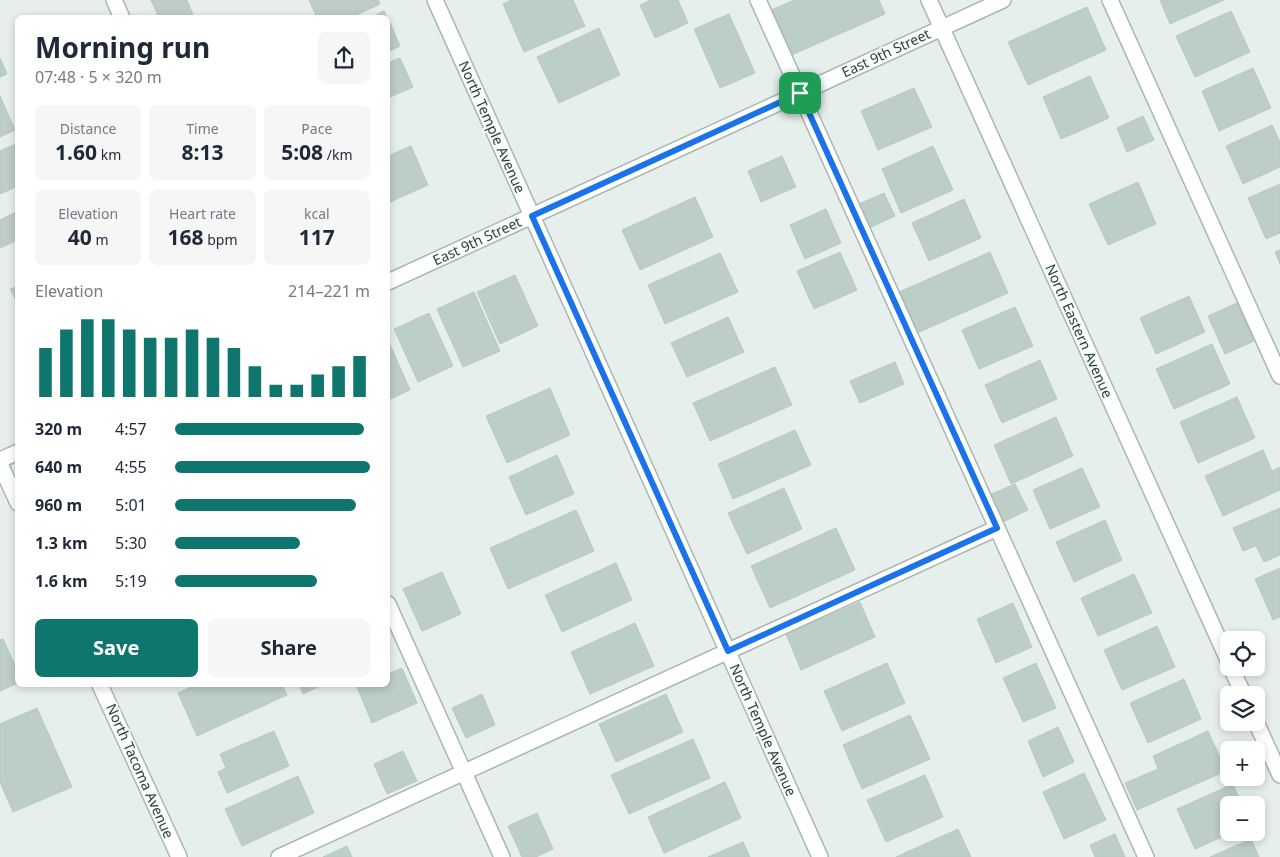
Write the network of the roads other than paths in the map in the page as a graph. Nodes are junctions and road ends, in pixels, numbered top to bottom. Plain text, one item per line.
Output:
1 (114, 0) edge
2 (435, 0) edge
3 (758, 0) edge
4 (929, 0) edge
5 (1003, 0) edge
6 (1110, 0) edge
7 (121, 15) edge
8 (941, 28) junction
9 (800, 93) junction
10 (532, 216) junction
11 (390, 281) edge
12 (1280, 376) edge
13 (15, 453) edge
14 (0, 460) edge
15 (0, 464) edge
16 (15, 496) edge
17 (997, 528) junction
18 (390, 608) edge
19 (1220, 642) edge
20 (728, 651) junction
21 (101, 687) edge
22 (1260, 731) edge
23 (464, 772) junction
24 (1280, 775) edge
25 (179, 857) edge
26 (279, 857) edge
27 (502, 857) edge
28 (820, 857) edge
29 (1146, 857) edge

1 - 7 street
2 - 10 street, North Temple Avenue
3 - 9 street
4 - 8 street, North Eastern Avenue
5 - 8 street, East 9th Street
6 - 12 street
8 - 9 street, East 9th Street
8 - 19 street, North Eastern Avenue
9 - 10 street, East 9th Street
9 - 17 street
10 - 11 street, East 9th Street
10 - 20 street, North Temple Avenue
13 - 14 street
15 - 16 street
17 - 20 street
17 - 29 street
18 - 23 street
20 - 23 street
20 - 28 street, North Temple Avenue
21 - 25 street, North Tacoma Avenue
22 - 24 street
23 - 26 street
23 - 27 street

